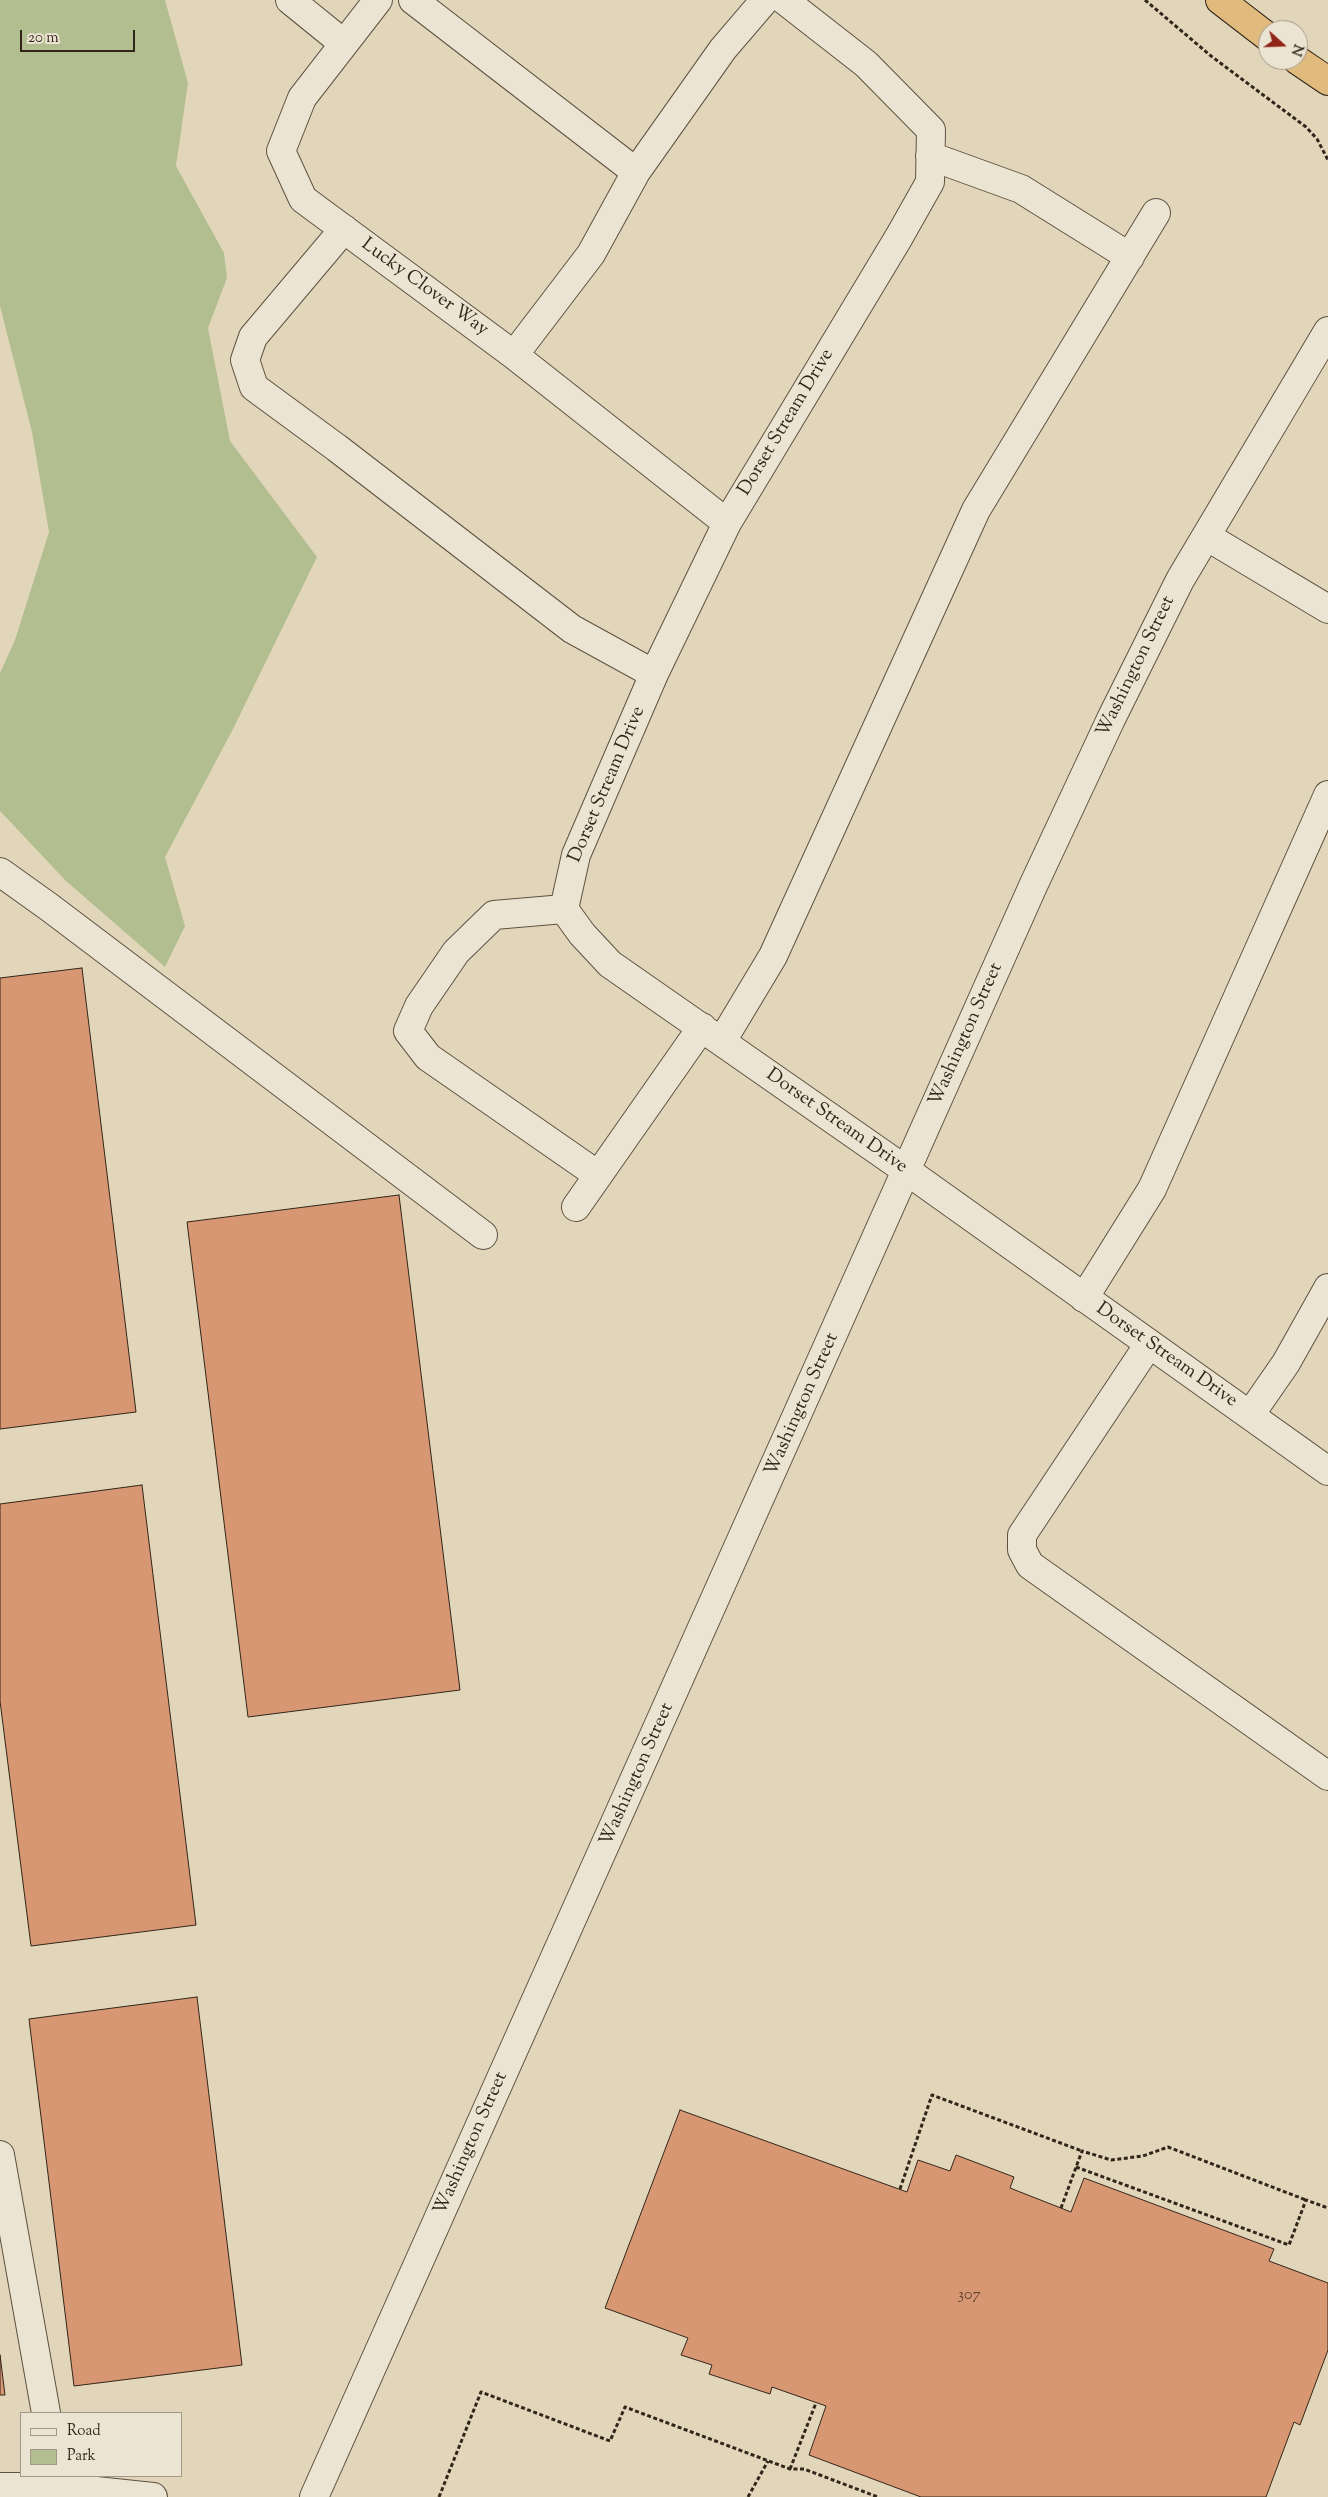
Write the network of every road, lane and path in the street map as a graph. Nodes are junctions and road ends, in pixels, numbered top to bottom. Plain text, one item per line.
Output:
1 (290, 0) edge
2 (378, 0) edge
3 (414, 0) edge
4 (765, 0) edge
5 (784, 0) edge
6 (1145, 0) edge
7 (1220, 0) edge
8 (1258, 30) edge
9 (344, 43) junction
10 (1308, 67) edge
11 (1328, 81) edge
12 (1327, 152) edge
13 (930, 156) junction
14 (1328, 160) edge
15 (636, 172) junction
16 (1156, 213) dead end
17 (344, 230) junction
18 (1130, 257) junction
19 (1328, 331) edge
20 (514, 355) junction
21 (727, 523) junction
22 (1206, 536) junction
23 (1328, 609) edge
24 (654, 674) junction
25 (1328, 795) edge
26 (0, 872) edge
27 (564, 909) junction
28 (712, 1034) junction
29 (907, 1171) junction
30 (598, 1175) junction
31 (576, 1207) dead end
32 (483, 1235) dead end
33 (1328, 1288) edge
34 (1084, 1298) junction
35 (1149, 1344) junction
36 (1250, 1416) junction
37 (1328, 1471) edge
38 (1328, 1776) edge
39 (1082, 2151) junction
40 (0, 2155) edge
41 (1076, 2167) junction
42 (900, 2189) dead end
43 (1306, 2200) junction
44 (1061, 2208) dead end
45 (1328, 2208) edge
46 (816, 2403) dead end
47 (46, 2412) edge
48 (768, 2461) junction
49 (790, 2469) junction
50 (57, 2482) edge
51 (0, 2487) edge
52 (154, 2497) edge
53 (314, 2497) edge
54 (439, 2497) edge
55 (748, 2497) edge
56 (878, 2497) edge

1 - 9 street
2 - 9 street, Lucky Clover Way
3 - 15 street
4 - 15 street
5 - 13 street, Dorset Stream Drive
6 - 12 path
7 - 8 highway
9 - 17 street, Lucky Clover Way
10 - 11 highway
12 - 14 path
13 - 18 street
13 - 21 street, Dorset Stream Drive
15 - 20 street
16 - 18 street
17 - 20 street, Lucky Clover Way
17 - 24 street
18 - 28 street
19 - 22 street, Washington Street
20 - 21 street, Lucky Clover Way
21 - 24 street, Dorset Stream Drive
22 - 23 street
22 - 29 street, Washington Street
24 - 27 street, Dorset Stream Drive
25 - 34 street
26 - 32 street
27 - 28 street, Dorset Stream Drive
27 - 30 street
28 - 29 street, Dorset Stream Drive
28 - 30 street
29 - 34 street, Dorset Stream Drive
29 - 53 street, Washington Street
30 - 31 street
33 - 36 street
34 - 35 street, Dorset Stream Drive
35 - 36 street, Dorset Stream Drive
35 - 38 street
36 - 37 street, Dorset Stream Drive
39 - 41 path
39 - 42 path
39 - 43 path
40 - 47 street
41 - 43 path
41 - 44 path
43 - 45 path
46 - 49 path
48 - 49 path
48 - 54 path
48 - 55 path
49 - 56 path
50 - 51 street
50 - 52 street

